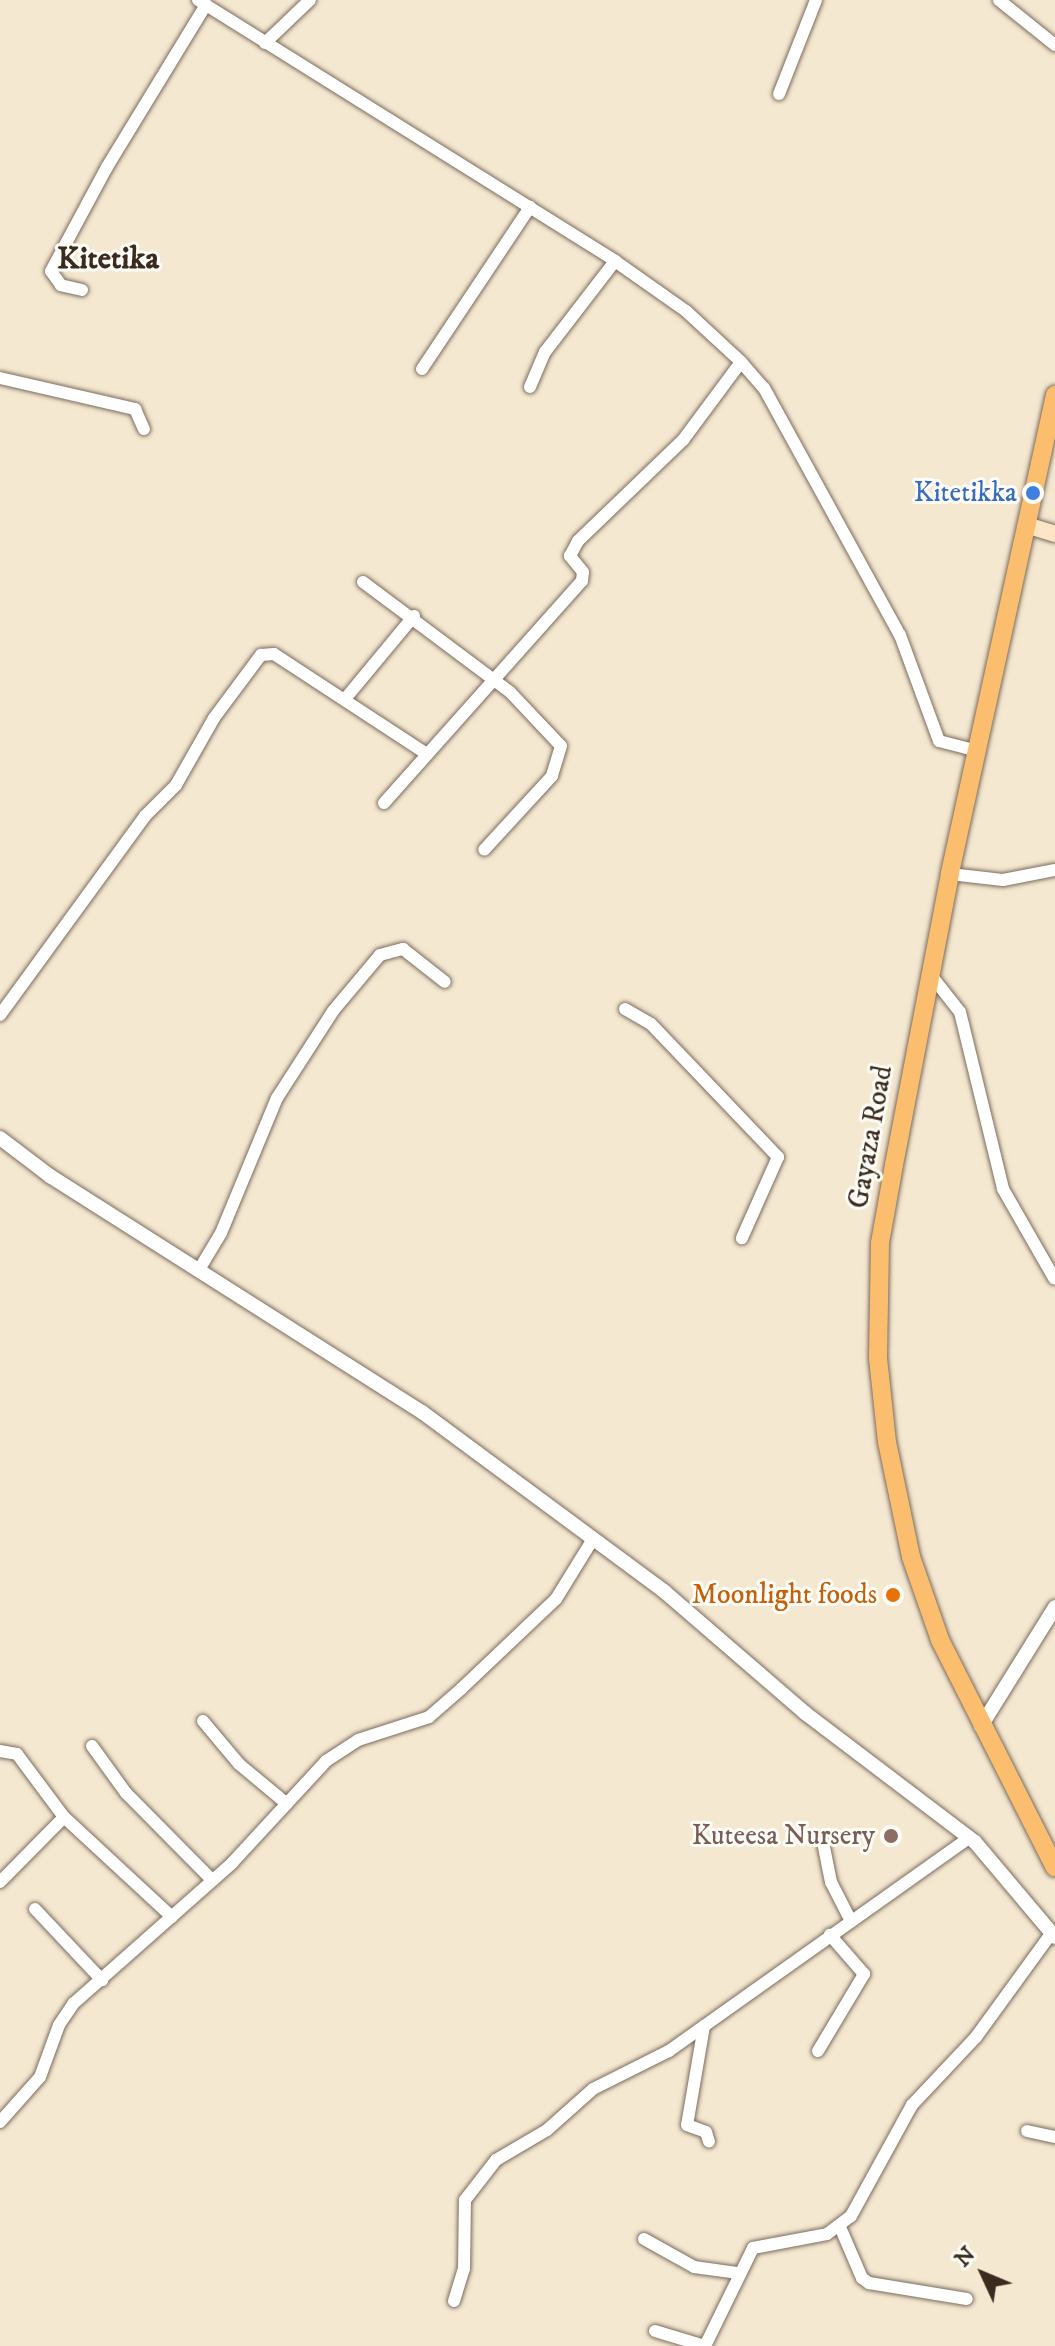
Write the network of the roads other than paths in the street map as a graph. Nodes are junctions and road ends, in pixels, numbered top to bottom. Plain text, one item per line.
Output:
1 (310, 0) edge
2 (816, 0) edge
3 (999, 0) edge
4 (202, 3) edge
5 (265, 43) junction
6 (1055, 45) edge
7 (779, 94) dead end
8 (530, 207) junction
9 (615, 261) junction
10 (82, 290) dead end
11 (741, 362) junction
12 (422, 369) dead end
13 (0, 378) edge
14 (530, 387) dead end
15 (1055, 395) edge
16 (144, 429) dead end
17 (1026, 525) junction
18 (1055, 534) edge
19 (363, 582) dead end
20 (414, 616) junction
21 (493, 678) junction
22 (345, 699) junction
23 (978, 751) junction
24 (427, 754) junction
25 (384, 803) dead end
26 (484, 850) dead end
27 (1055, 870) edge
28 (950, 874) junction
29 (930, 974) junction
30 (445, 982) dead end
31 (625, 1009) dead end
32 (0, 1015) edge
33 (0, 1138) edge
34 (742, 1238) dead end
35 (200, 1268) junction
36 (1054, 1278) edge
37 (593, 1539) junction
38 (1055, 1607) edge
39 (203, 1721) dead end
40 (981, 1726) junction
41 (92, 1746) dead end
42 (0, 1751) edge
43 (287, 1804) junction
44 (64, 1817) junction
45 (970, 1837) junction
46 (823, 1842) dead end
47 (1055, 1868) edge
48 (212, 1880) junction
49 (0, 1882) edge
50 (35, 1909) dead end
51 (172, 1917) junction
52 (851, 1921) junction
53 (830, 1935) junction
54 (1053, 1936) edge
55 (102, 1980) junction
56 (704, 2026) junction
57 (818, 2051) dead end
58 (0, 2122) edge
59 (1027, 2131) dead end
60 (1055, 2137) edge
61 (709, 2142) dead end
62 (840, 2227) junction
63 (644, 2239) dead end
64 (737, 2273) junction
65 (967, 2299) dead end
66 (454, 2301) dead end
67 (655, 2331) dead end
68 (705, 2346) edge

1 - 5 street
2 - 7 street
3 - 6 street
4 - 5 street
4 - 10 street
5 - 8 street
8 - 9 street
8 - 12 street
9 - 11 street
9 - 14 street
11 - 21 street
11 - 23 street
13 - 16 street
15 - 17 main road, Gayaza Road
17 - 18 main road
17 - 23 main road, Gayaza Road
19 - 20 street
20 - 21 street
20 - 22 street
21 - 24 street
21 - 26 street
22 - 24 street
22 - 32 street
23 - 28 main road, Gayaza Road
24 - 25 street
27 - 28 street
28 - 29 main road, Gayaza Road
29 - 36 street
29 - 40 main road, Gayaza Road
30 - 35 street
31 - 34 street
33 - 35 street
35 - 37 street
37 - 43 street
37 - 45 street
38 - 40 street
39 - 43 street
40 - 47 main road, Gayaza Road
41 - 48 street
42 - 44 street
43 - 48 street
44 - 49 street
44 - 51 street
45 - 52 street
45 - 54 street
46 - 52 street
48 - 51 street
50 - 55 street
51 - 55 street
52 - 53 street
53 - 56 street
53 - 57 street
54 - 62 street
55 - 58 street
56 - 61 street
56 - 66 street
59 - 60 street
62 - 64 street
62 - 65 street
63 - 64 street
64 - 68 street
67 - 68 street

